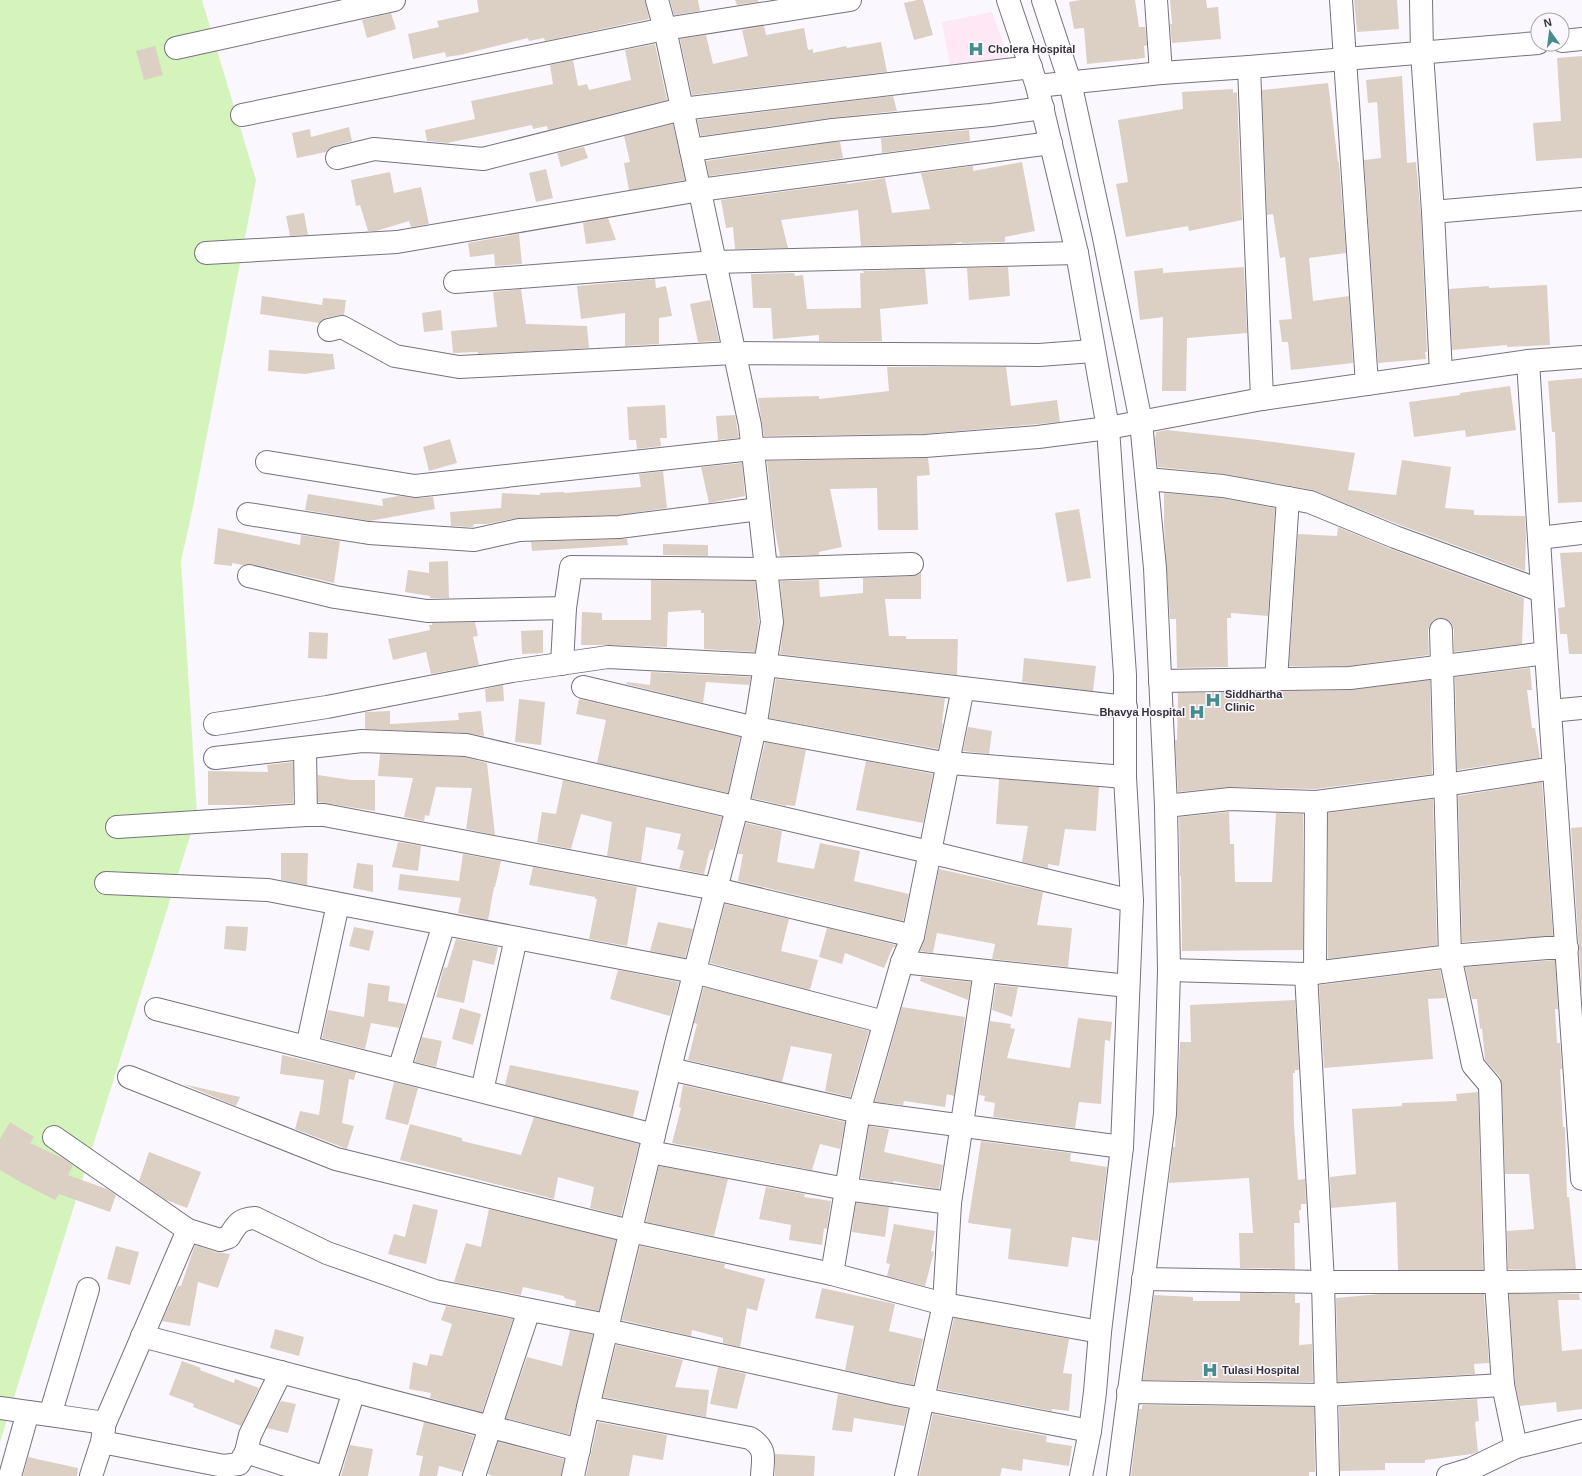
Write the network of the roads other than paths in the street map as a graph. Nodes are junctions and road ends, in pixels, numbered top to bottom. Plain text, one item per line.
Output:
1 (394, 0) edge
2 (657, 0) edge
3 (850, 0) edge
4 (1008, 0) edge
5 (1043, 0) edge
6 (1156, 0) edge
7 (1341, 0) edge
8 (1421, 0) edge
9 (665, 29) junction
10 (1582, 39) edge
11 (1570, 40) edge
12 (1530, 44) edge
13 (176, 48) dead end
14 (1422, 53) junction
15 (1345, 59) junction
16 (1249, 67) junction
17 (1161, 73) junction
18 (1034, 77) junction
19 (1070, 82) junction
20 (1043, 108) junction
21 (682, 109) junction
22 (242, 115) dead end
23 (1051, 143) junction
24 (691, 150) junction
25 (337, 158) dead end
26 (700, 190) junction
27 (1582, 199) edge
28 (1433, 212) junction
29 (206, 253) dead end
30 (1077, 253) junction
31 (715, 262) junction
32 (455, 282) dead end
33 (329, 330) dead end
34 (1094, 351) junction
35 (734, 352) junction
36 (1582, 357) edge
37 (1528, 360) junction
38 (1441, 373) junction
39 (1367, 384) junction
40 (1262, 399) junction
41 (1141, 422) junction
42 (1108, 428) junction
43 (752, 448) junction
44 (267, 462) dead end
45 (1146, 479) junction
46 (1288, 498) junction
47 (759, 509) junction
48 (248, 514) dead end
49 (1582, 533) edge
50 (1539, 538) junction
51 (912, 564) dead end
52 (766, 569) junction
53 (249, 576) dead end
54 (1542, 591) junction
55 (565, 608) junction
56 (1441, 630) dead end
57 (1546, 653) junction
58 (562, 664) junction
59 (765, 665) junction
60 (1442, 667) junction
61 (1276, 680) junction
62 (1160, 681) junction
63 (583, 687) dead end
64 (963, 688) junction
65 (1126, 707) junction
66 (1582, 708) edge
67 (1550, 711) junction
68 (215, 724) dead end
69 (755, 728) junction
70 (305, 748) junction
71 (215, 758) dead end
72 (947, 763) junction
73 (1554, 768) junction
74 (1125, 777) junction
75 (1445, 785) junction
76 (1316, 802) junction
77 (1166, 806) junction
78 (738, 808) junction
79 (306, 815) junction
80 (117, 827) dead end
81 (929, 852) junction
82 (106, 883) dead end
83 (716, 889) junction
84 (1132, 901) junction
85 (338, 904) junction
86 (444, 924) junction
87 (913, 936) junction
88 (516, 938) junction
89 (1567, 948) junction
90 (1450, 956) junction
91 (902, 962) junction
92 (1169, 970) junction
93 (985, 971) junction
94 (694, 972) junction
95 (1310, 973) junction
96 (1128, 986) junction
97 (156, 1009) dead end
98 (884, 1022) junction
99 (1578, 1036) edge
100 (307, 1047) junction
101 (670, 1068) junction
102 (399, 1070) junction
103 (129, 1077) dead end
104 (482, 1091) junction
105 (859, 1112) junction
106 (961, 1125) junction
107 (54, 1137) dead end
108 (652, 1144) junction
109 (1122, 1146) junction
110 (1582, 1180) edge
111 (846, 1189) junction
112 (950, 1203) junction
113 (188, 1230) junction
114 (630, 1231) junction
115 (832, 1274) junction
116 (1143, 1279) junction
117 (1582, 1281) edge
118 (1323, 1282) junction
119 (1496, 1282) junction
120 (88, 1289) dead end
121 (944, 1304) junction
122 (529, 1310) junction
123 (607, 1328) junction
124 (1100, 1332) junction
125 (142, 1336) junction
126 (281, 1372) junction
127 (1503, 1385) junction
128 (354, 1391) junction
129 (1128, 1392) junction
130 (1326, 1395) junction
131 (922, 1399) junction
132 (588, 1407) junction
133 (0, 1408) edge
134 (28, 1412) junction
135 (50, 1415) junction
136 (490, 1426) junction
137 (1090, 1431) junction
138 (1582, 1431) edge
139 (104, 1433) junction
140 (1516, 1447) junction
141 (579, 1450) junction
142 (246, 1452) junction
143 (10, 1476) edge
144 (92, 1476) edge
145 (320, 1476) edge
146 (327, 1476) edge
147 (474, 1476) edge
148 (573, 1476) edge
149 (762, 1476) edge
150 (906, 1476) edge
151 (1081, 1476) edge
152 (1118, 1476) edge
153 (1328, 1476) edge
154 (1448, 1476) edge

1 - 13 street
2 - 9 street
3 - 9 street
4 - 18 street
5 - 19 street
6 - 17 street
7 - 15 street
8 - 14 street
9 - 21 street
9 - 22 street
10 - 11 street
12 - 14 street
14 - 15 street
14 - 28 street
15 - 16 street
15 - 39 street
16 - 17 street
16 - 40 street
17 - 19 street
18 - 19 street
18 - 20 street
18 - 21 street
19 - 41 street
20 - 23 street
20 - 24 street
21 - 24 street
21 - 25 street
23 - 26 street
23 - 30 street
24 - 26 street
26 - 29 street
26 - 31 street
27 - 28 street
28 - 38 street
30 - 31 street
30 - 34 street
31 - 32 street
31 - 35 street
33 - 35 street
34 - 35 street
34 - 42 street
35 - 43 street
36 - 37 street
37 - 38 street
37 - 50 street
38 - 39 street
39 - 40 street
40 - 41 street
41 - 42 street
41 - 45 street
42 - 43 street
42 - 65 street
43 - 44 street
43 - 47 street
45 - 46 street
45 - 62 street
46 - 54 street
46 - 61 street
47 - 48 street
47 - 52 street
49 - 50 street
50 - 54 street
51 - 52 street
52 - 55 street
52 - 59 street
53 - 55 street
54 - 57 street
55 - 58 street
56 - 60 street
57 - 60 street
57 - 67 street
58 - 59 street
58 - 68 street
59 - 64 street
59 - 69 street
60 - 61 street
60 - 75 street
61 - 62 street
62 - 77 street
63 - 69 street
64 - 65 street
64 - 72 street
65 - 74 street
66 - 67 street
67 - 73 street
69 - 72 street
69 - 78 street
70 - 71 street
70 - 78 street
70 - 79 street
72 - 74 street
72 - 81 street
73 - 75 street
73 - 89 street
74 - 84 street
75 - 76 street
75 - 90 street
76 - 77 street
76 - 95 street
77 - 92 street
78 - 81 street
78 - 83 street
79 - 80 street
79 - 83 street
81 - 84 street
81 - 87 street
82 - 85 street
83 - 87 street
83 - 94 street
84 - 96 street
85 - 86 street
85 - 100 street
86 - 88 street
86 - 102 street
87 - 91 street
88 - 94 street
88 - 104 street
89 - 90 street
89 - 99 street
90 - 95 street
90 - 119 street
91 - 93 street
91 - 98 street
92 - 95 street
92 - 116 street
93 - 96 street
93 - 106 street
94 - 98 street
94 - 101 street
95 - 118 street
96 - 109 street
97 - 100 street
98 - 105 street
99 - 110 street
100 - 102 street
101 - 105 street
101 - 108 street
102 - 104 street
103 - 114 street
104 - 108 street
105 - 106 street
105 - 111 street
106 - 109 street
106 - 112 street
107 - 113 street
108 - 111 street
108 - 114 street
109 - 124 street
111 - 112 street
111 - 115 street
112 - 121 street
113 - 122 street
113 - 125 street
114 - 115 street
114 - 123 street
115 - 121 street
116 - 118 street
116 - 129 street
117 - 119 street
118 - 119 street
118 - 130 street
119 - 127 street
120 - 135 street
121 - 124 street
121 - 131 street
122 - 123 street
122 - 136 street
123 - 131 street
123 - 132 street
124 - 137 street
125 - 126 street
125 - 139 street
126 - 128 street
126 - 142 street
127 - 130 street
127 - 140 street
128 - 136 street
128 - 146 street
129 - 130 street
129 - 152 street
130 - 153 street
131 - 137 street
131 - 150 street
132 - 141 street
132 - 149 street
133 - 134 street
134 - 135 street
134 - 143 street
135 - 139 street
136 - 141 street
136 - 147 street
137 - 151 street
138 - 140 street
139 - 142 street
139 - 144 street
140 - 154 street
141 - 148 street
142 - 145 street

